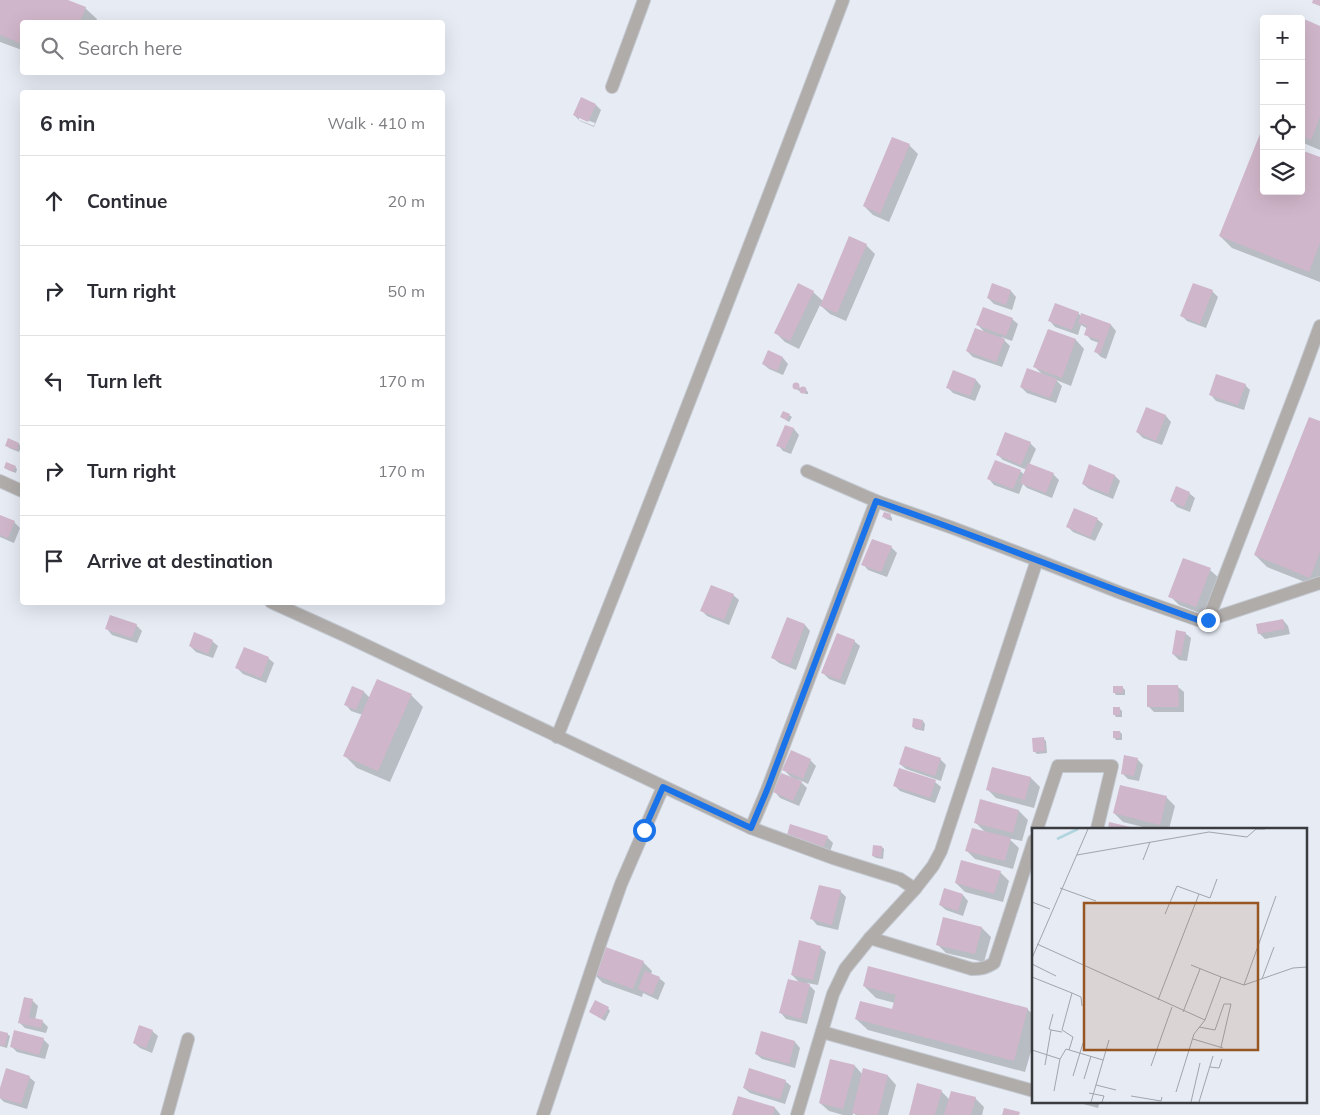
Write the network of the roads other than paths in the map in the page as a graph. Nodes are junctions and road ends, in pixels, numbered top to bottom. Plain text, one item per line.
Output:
1 (644, 0) edge
2 (843, 0) edge
3 (612, 87) dead end
4 (1320, 326) edge
5 (806, 471) dead end
6 (0, 481) edge
7 (20, 490) edge
8 (876, 501) junction
9 (1037, 560) junction
10 (1320, 583) edge
11 (278, 605) edge
12 (1208, 620) junction
13 (557, 737) junction
14 (663, 787) junction
15 (751, 828) junction
16 (1037, 828) edge
17 (1097, 828) edge
18 (1032, 854) edge
19 (915, 889) junction
20 (870, 938) junction
21 (822, 1032) junction
22 (188, 1039) dead end
23 (1032, 1090) edge
24 (167, 1115) edge
25 (544, 1115) edge
26 (797, 1115) edge

1 - 3 street
2 - 13 street
4 - 12 street
5 - 8 street
6 - 7 street
8 - 9 street
8 - 15 street
9 - 12 street
9 - 19 street
10 - 12 street
11 - 13 street
13 - 14 street
14 - 15 street
14 - 25 street
15 - 19 street
16 - 17 street
18 - 20 street
19 - 20 street
20 - 21 street
21 - 23 street
21 - 26 street
22 - 24 street

